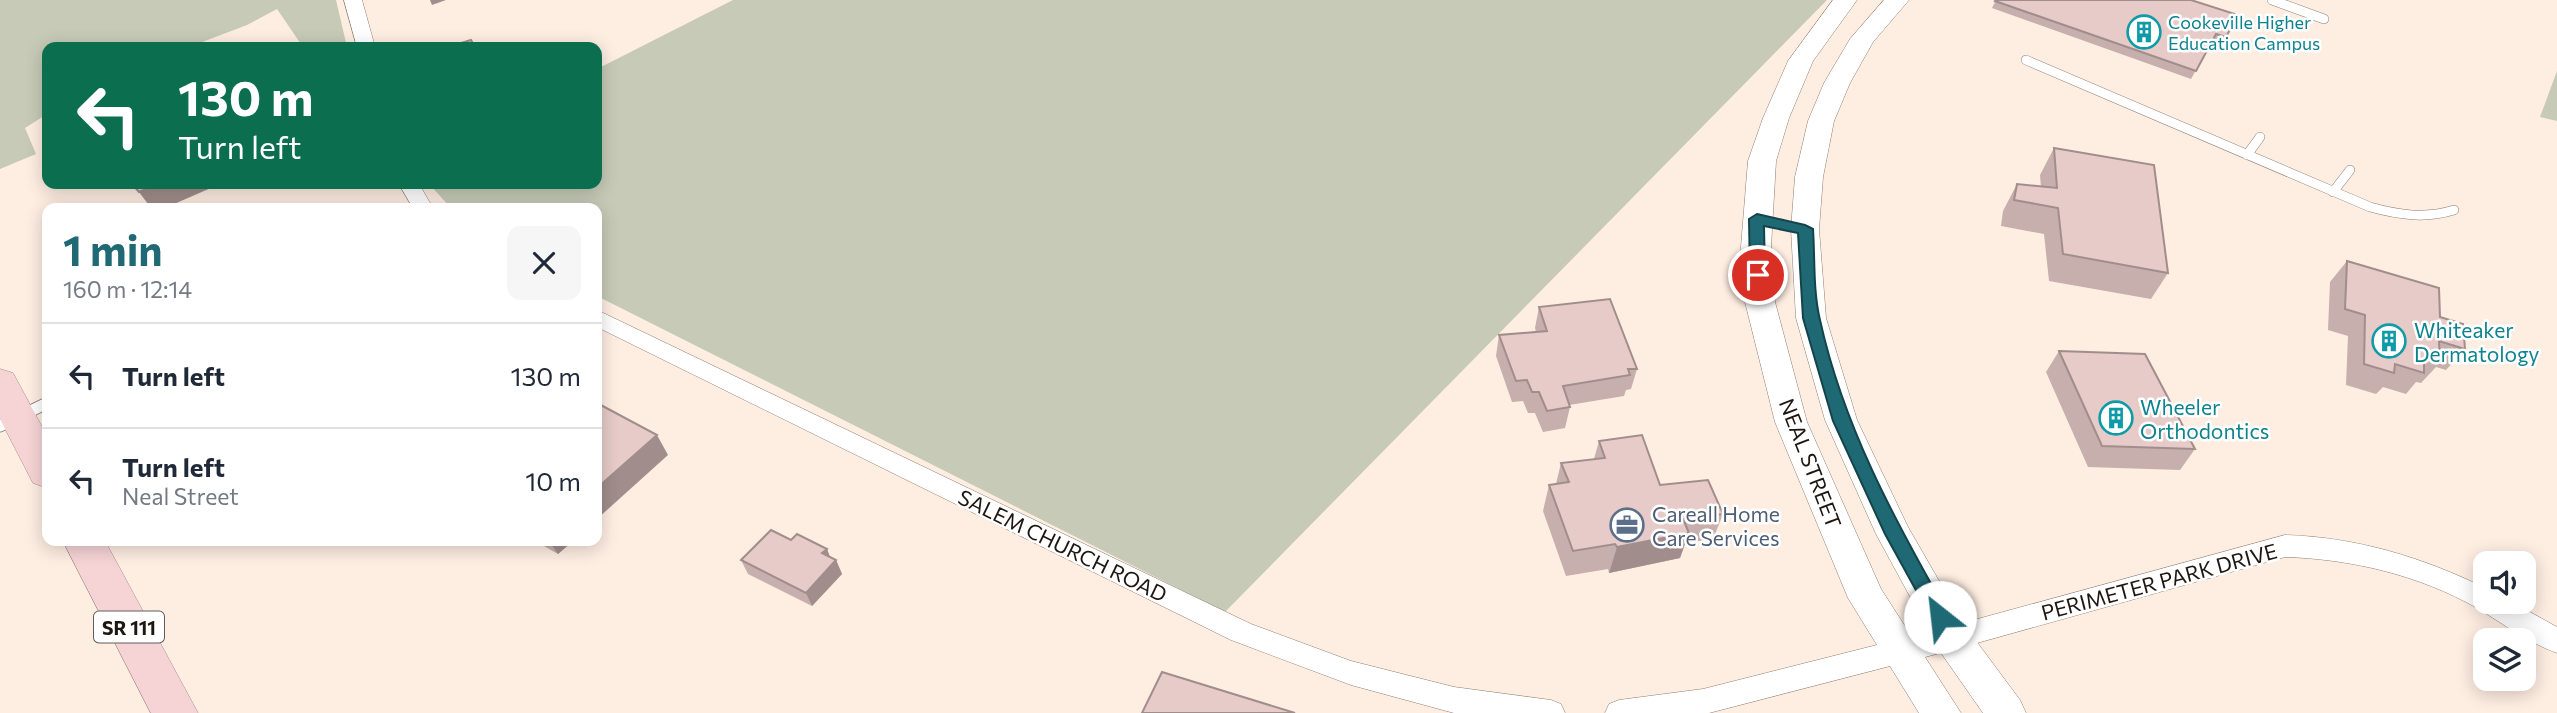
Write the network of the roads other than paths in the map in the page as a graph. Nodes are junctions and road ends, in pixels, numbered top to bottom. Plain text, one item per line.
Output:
1 (353, 0) edge
2 (1845, 0) edge
3 (1897, 0) edge
4 (2272, 0) edge
5 (2324, 19) dead end
6 (365, 42) edge
7 (2026, 60) dead end
8 (2260, 137) dead end
9 (2247, 155) junction
10 (2350, 170) dead end
11 (2333, 192) junction
12 (2454, 209) dead end
13 (1757, 219) junction
14 (1805, 229) junction
15 (602, 320) edge
16 (0, 383) edge
17 (22, 415) edge
18 (42, 461) edge
19 (87, 546) edge
20 (2473, 595) edge
21 (2510, 614) edge
22 (1952, 638) junction
23 (2557, 641) edge
24 (1898, 652) junction
25 (175, 713) edge
26 (1550, 713) edge
27 (1619, 713) edge
28 (1941, 713) edge
29 (2006, 713) edge

1 - 6 street
2 - 13 main road, NEAL STREET
3 - 14 main road, NEAL STREET
4 - 5 lane
7 - 9 lane
8 - 9 lane
9 - 11 lane
10 - 11 lane
11 - 12 lane
13 - 14 main road
13 - 24 main road, NEAL STREET
14 - 22 main road, NEAL STREET
15 - 26 street, SALEM CHURCH ROAD
16 - 17 highway
17 - 18 highway
19 - 25 highway, SR 111
20 - 22 street, PERIMETER PARK DRIVE
21 - 23 street, PERIMETER PARK DRIVE
22 - 24 street
22 - 29 main road, NEAL STREET
24 - 27 street
24 - 28 main road, NEAL STREET

